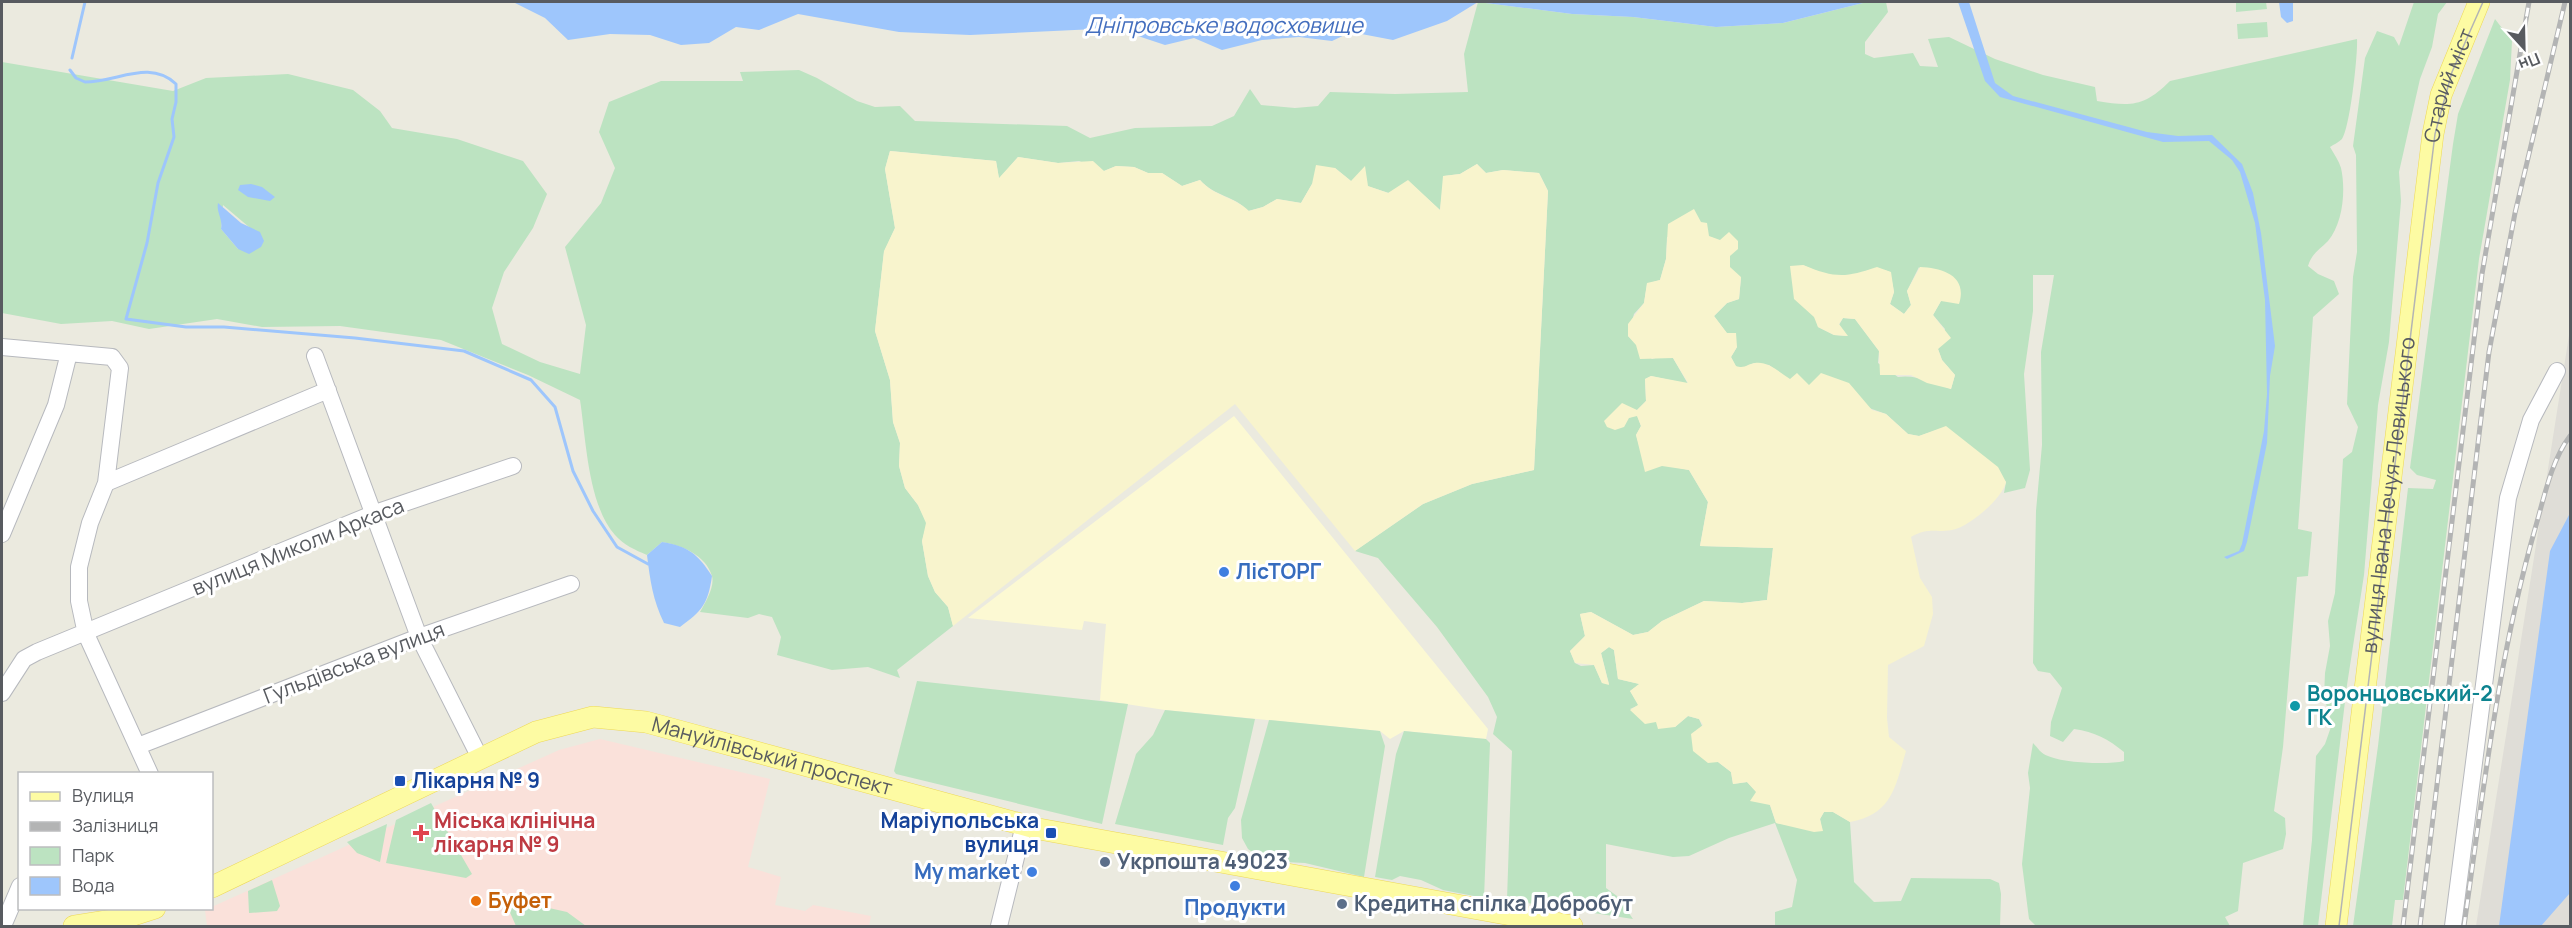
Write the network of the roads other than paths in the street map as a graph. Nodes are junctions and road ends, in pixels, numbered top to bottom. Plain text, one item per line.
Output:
1 (2479, 2) edge
2 (2428, 173) joint
3 (2, 347) edge
4 (69, 353) junction
5 (315, 356) dead end
6 (2557, 371) dead end
7 (328, 390) junction
8 (513, 466) dead end
9 (106, 483) junction
10 (375, 513) junction
11 (2, 534) edge
12 (571, 584) dead end
13 (86, 634) junction
14 (419, 637) junction
15 (2, 693) edge
16 (138, 746) junction
17 (480, 758) junction
18 (149, 772) edge
19 (1024, 825) junction
20 (213, 887) edge
21 (18, 891) edge
22 (152, 910) edge
23 (1560, 925) edge
24 (3, 927) edge
25 (74, 927) edge
26 (999, 927) edge
27 (2336, 927) edge
28 (2453, 927) edge

1 - 2 main road, Старий міст
2 - 27 main road, вулиця Івана Нечуя-Левицького
3 - 4 street
4 - 9 street
4 - 11 street
5 - 7 street
6 - 28 street
7 - 9 street
7 - 10 street
8 - 10 street, вулиця Миколи Аркаса
9 - 13 street
10 - 13 street, вулиця Миколи Аркаса
10 - 14 street
12 - 14 street, Гульдівська вулиця
13 - 15 street, вулиця Миколи Аркаса
13 - 16 street
14 - 16 street, Гульдівська вулиця
14 - 17 street
16 - 18 street
17 - 19 main road, Мануйлівський проспект
17 - 20 main road, Мануйлівський проспект
19 - 23 main road, Мануйлівський проспект
19 - 26 street
21 - 24 street
22 - 25 main road

